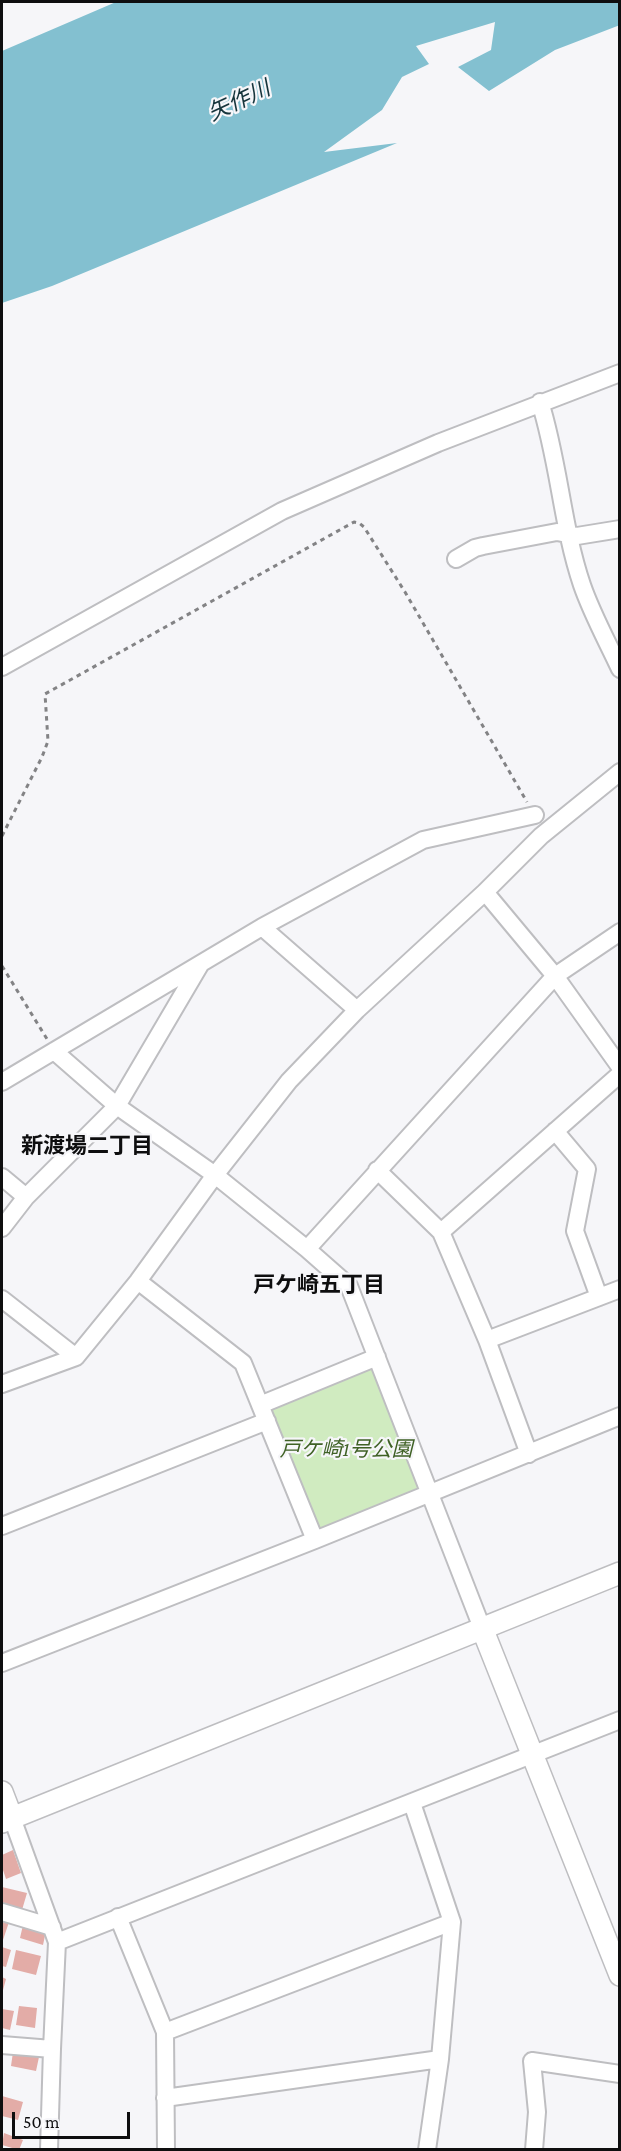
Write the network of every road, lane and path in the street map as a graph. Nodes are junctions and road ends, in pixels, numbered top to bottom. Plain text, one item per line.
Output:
1 (620, 373) edge
2 (540, 402) junction
3 (620, 529) edge
4 (569, 535) junction
5 (456, 560) dead end
6 (2, 667) edge
7 (620, 669) edge
8 (620, 772) edge
9 (535, 815) joint
10 (2, 836) edge
11 (485, 892) junction
12 (262, 927) junction
13 (620, 932) edge
14 (202, 963) junction
15 (2, 966) edge
16 (555, 976) junction
17 (357, 1010) junction
18 (54, 1051) junction
19 (620, 1067) edge
20 (620, 1074) edge
21 (2, 1082) edge
22 (117, 1106) junction
23 (555, 1131) junction
24 (377, 1170) junction
25 (215, 1175) junction
26 (2, 1177) edge
27 (26, 1197) junction
28 (2, 1228) edge
29 (441, 1232) junction
30 (307, 1249) junction
31 (138, 1281) junction
32 (620, 1289) edge
33 (599, 1297) junction
34 (2, 1299) edge
35 (487, 1340) junction
36 (76, 1357) junction
37 (377, 1357) junction
38 (2, 1384) edge
39 (260, 1404) junction
40 (620, 1416) edge
41 (267, 1421) junction
42 (529, 1454) junction
43 (431, 1494) junction
44 (2, 1526) edge
45 (315, 1540) junction
46 (620, 1573) edge
47 (482, 1628) junction
48 (2, 1663) edge
49 (620, 1720) edge
50 (532, 1754) junction
51 (2, 1792) edge
52 (412, 1803) junction
53 (7, 1820) edge
54 (2, 1912) edge
55 (118, 1917) junction
56 (452, 1922) junction
57 (54, 1934) junction
58 (620, 1975) edge
59 (165, 2032) junction
60 (2, 2045) edge
61 (52, 2049) junction
62 (440, 2059) junction
63 (620, 2074) edge
64 (165, 2098) junction
65 (50, 2132) junction
66 (34, 2150) edge
67 (50, 2150) edge
68 (166, 2150) edge
69 (427, 2150) edge
70 (534, 2150) edge

1 - 2 street
2 - 4 street
2 - 6 street
3 - 4 street
4 - 5 street
4 - 7 street
8 - 11 street
9 - 10 path
9 - 12 street
11 - 16 street
11 - 17 street
12 - 14 street
12 - 17 street
13 - 16 street
14 - 18 street
14 - 22 street
15 - 18 path
16 - 19 street
16 - 24 street
17 - 25 street
18 - 21 street
18 - 22 street
20 - 23 street
22 - 25 street
22 - 27 street
23 - 29 street
23 - 33 street
24 - 29 street
24 - 30 street
25 - 30 street
25 - 31 street
26 - 27 street
27 - 28 street
29 - 35 street
30 - 37 street
31 - 36 street
31 - 39 street
32 - 33 street
33 - 35 street
34 - 36 street
35 - 42 street
36 - 38 street
37 - 39 street
37 - 43 street
39 - 41 street
40 - 42 street
41 - 44 street
41 - 45 street
42 - 43 street
43 - 45 street
43 - 47 street
45 - 48 street
46 - 47 street
47 - 50 street
47 - 53 street
49 - 50 street
50 - 52 street
50 - 58 street
51 - 53 street
52 - 55 street
52 - 56 street
53 - 57 street
54 - 57 street
55 - 57 street
55 - 59 street
56 - 59 street
56 - 62 street
57 - 61 street
59 - 64 street
60 - 61 street
61 - 65 street
62 - 64 street
62 - 69 street
63 - 70 street
64 - 68 street
65 - 66 street
65 - 67 street

